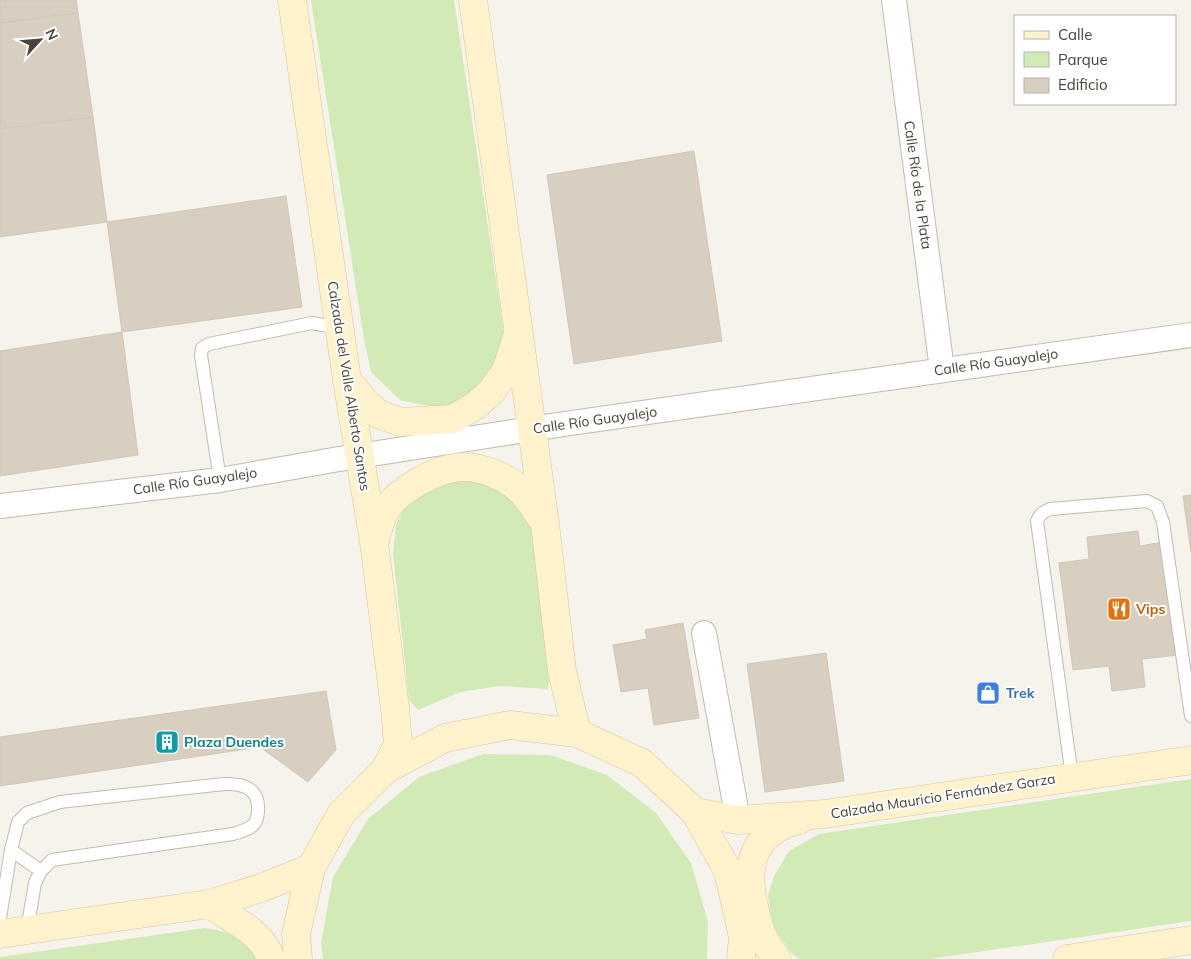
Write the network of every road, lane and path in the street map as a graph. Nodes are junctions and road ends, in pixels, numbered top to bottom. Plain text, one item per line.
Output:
1 (292, 0) edge
2 (473, 0) edge
3 (894, 0) edge
4 (339, 328) junction
5 (519, 333) junction
6 (1191, 335) edge
7 (942, 370) junction
8 (347, 380) junction
9 (532, 429) junction
10 (360, 455) junction
11 (220, 480) junction
12 (0, 506) edge
13 (545, 524) junction
14 (374, 542) junction
15 (704, 633) dead end
16 (1191, 716) edge
17 (577, 733) junction
18 (1191, 760) edge
19 (385, 770) junction
20 (1072, 777) junction
21 (695, 812) junction
22 (825, 814) junction
23 (738, 820) junction
24 (11, 850) junction
25 (311, 868) junction
26 (41, 871) junction
27 (209, 904) junction
28 (0, 918) edge
29 (28, 930) junction
30 (0, 934) edge
31 (1191, 940) edge
32 (271, 959) edge
33 (298, 959) edge
34 (741, 959) edge
35 (777, 959) edge
36 (1067, 959) edge

1 - 4 main road, Calzada del Valle Alberto Santos
2 - 5 main road
3 - 7 street, Calle Río de la Plata
4 - 8 main road, Calzada del Valle Alberto Santos
4 - 11 lane
5 - 8 main road
5 - 9 main road
6 - 7 street, Calle Río Guayalejo
7 - 9 street, Calle Río Guayalejo
8 - 10 main road, Calzada del Valle Alberto Santos
9 - 10 street, Calle Río Guayalejo
9 - 13 main road
10 - 11 street, Calle Río Guayalejo
10 - 14 main road, Calzada del Valle Alberto Santos
11 - 12 street, Calle Río Guayalejo
13 - 14 main road
13 - 17 main road
14 - 19 main road, Calzada del Valle Alberto Santos
15 - 23 street
16 - 20 lane
17 - 19 main road
17 - 21 main road
18 - 20 main road, Calzada Mauricio Fernández Garza
19 - 25 main road
20 - 22 main road, Calzada Mauricio Fernández Garza
21 - 23 main road, Calzada Mauricio Fernández Garza
21 - 34 main road
22 - 23 main road, Calzada Mauricio Fernández Garza
22 - 35 main road
24 - 26 lane
24 - 26 lane
24 - 28 lane
25 - 27 main road
25 - 33 main road
26 - 29 lane
27 - 29 main road
27 - 32 main road
29 - 30 main road
31 - 36 main road

